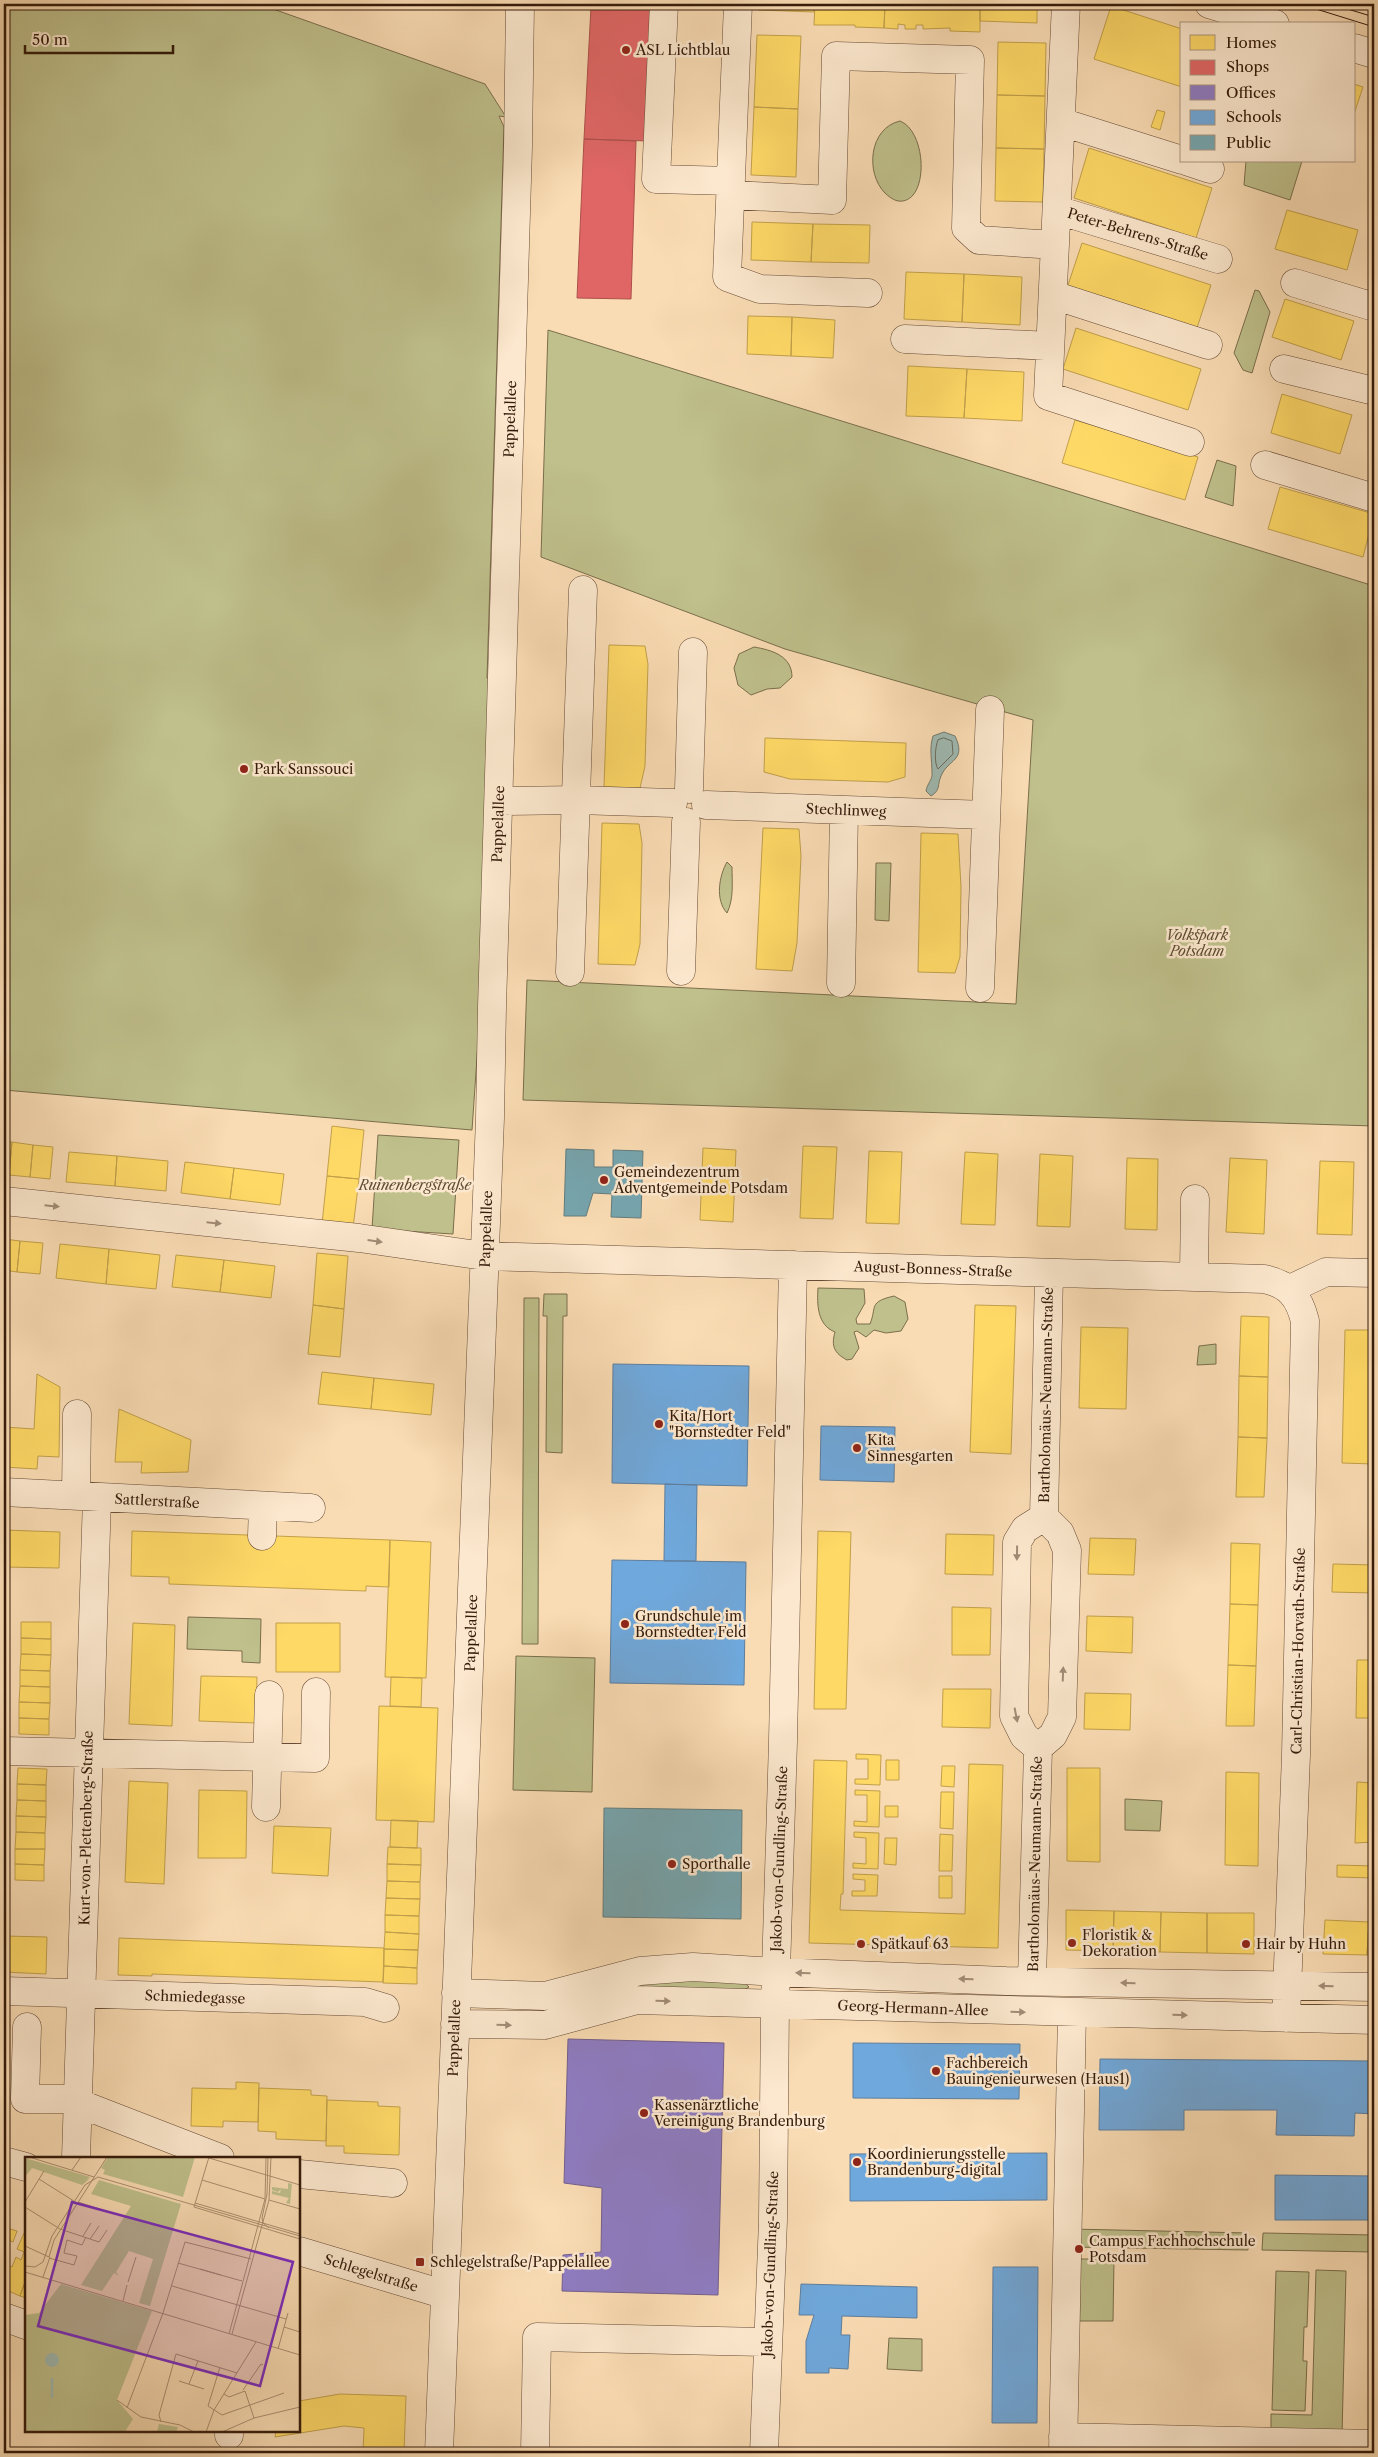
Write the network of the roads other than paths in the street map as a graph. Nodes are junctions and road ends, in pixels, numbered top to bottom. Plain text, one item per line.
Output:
1 (520, 4) edge
2 (664, 4) edge
3 (738, 4) edge
4 (1066, 4) edge
5 (1209, 4) edge
6 (1268, 22) edge
7 (1356, 49) edge
8 (1374, 54) edge
9 (1061, 122) junction
10 (1180, 159) edge
11 (731, 188) junction
12 (1057, 210) junction
13 (1055, 245) junction
14 (1218, 258) dead end
15 (1295, 283) dead end
16 (868, 293) dead end
17 (1053, 295) junction
18 (1374, 307) edge
19 (905, 339) dead end
20 (1208, 345) dead end
21 (1050, 346) junction
22 (1284, 369) dead end
23 (1374, 391) edge
24 (1190, 442) dead end
25 (1265, 465) dead end
26 (1374, 498) edge
27 (584, 590) dead end
28 (693, 652) dead end
29 (990, 710) dead end
30 (577, 800) junction
31 (499, 802) junction
32 (689, 805) junction
33 (844, 810) junction
34 (986, 816) junction
35 (681, 971) dead end
36 (570, 972) dead end
37 (841, 983) dead end
38 (980, 988) dead end
39 (1195, 1199) dead end
40 (4, 1201) edge
41 (484, 1256) junction
42 (793, 1265) junction
43 (1048, 1273) junction
44 (1374, 1273) edge
45 (1194, 1276) junction
46 (1290, 1289) junction
47 (77, 1414) dead end
48 (4, 1492) edge
49 (86, 1496) junction
50 (263, 1506) junction
51 (311, 1508) dead end
52 (1044, 1517) junction
53 (262, 1536) dead end
54 (316, 1692) dead end
55 (269, 1695) dead end
56 (1038, 1748) junction
57 (4, 1751) edge
58 (88, 1752) junction
59 (267, 1758) junction
60 (266, 1807) dead end
61 (776, 1972) junction
62 (1032, 1981) junction
63 (1288, 1986) junction
64 (1374, 1987) edge
65 (4, 1990) edge
66 (82, 1993) junction
67 (456, 1993) junction
68 (775, 2004) junction
69 (385, 2008) dead end
70 (1072, 2013) junction
71 (1286, 2018) junction
72 (1374, 2020) edge
73 (455, 2024) junction
74 (26, 2027) dead end
75 (78, 2101) junction
76 (76, 2157) edge
77 (218, 2157) edge
78 (4, 2161) edge
79 (25, 2167) edge
80 (300, 2174) edge
81 (393, 2183) dead end
82 (300, 2251) edge
83 (443, 2294) junction
84 (4, 2317) edge
85 (25, 2325) edge
86 (767, 2342) junction
87 (1374, 2444) edge
88 (1063, 2445) edge
89 (438, 2453) edge
90 (535, 2453) edge
91 (764, 2453) edge

1 - 31 street, Pappelallee
2 - 11 street
3 - 11 street
4 - 9 street, Peter-Behrens-Straße
5 - 6 street
7 - 8 street
9 - 10 street
9 - 12 street, Peter-Behrens-Straße
11 - 13 street
11 - 16 street
12 - 13 street, Peter-Behrens-Straße
12 - 14 street, Peter-Behrens-Straße
13 - 17 street, Peter-Behrens-Straße
15 - 18 street
17 - 20 street
17 - 21 street, Peter-Behrens-Straße
19 - 21 street
21 - 24 street, Peter-Behrens-Straße
22 - 23 street
25 - 26 street
27 - 30 street
28 - 32 street
29 - 34 street
30 - 31 street, Stechlinweg
30 - 32 street, Stechlinweg
30 - 36 street
31 - 41 street, Pappelallee
32 - 33 street, Stechlinweg
32 - 35 street
33 - 34 street, Stechlinweg
33 - 37 street
34 - 38 street
39 - 45 street
40 -> 41 street
41 - 42 street, August-Bonness-Straße
41 - 67 street, Pappelallee
42 - 43 street, August-Bonness-Straße
42 - 61 street, Jakob-von-Gundling-Straße
43 - 45 street, August-Bonness-Straße
43 - 52 street, Bartholomäus-Neumann-Straße
44 - 46 street
45 - 46 street, August-Bonness-Straße
46 - 63 street, Carl-Christian-Horvath-Straße
47 - 49 street, Kurt-von-Plettenberg-Straße
48 - 49 street, Sattlerstraße
49 - 50 street, Sattlerstraße
49 - 58 street, Kurt-von-Plettenberg-Straße
50 - 51 street, Sattlerstraße
50 - 53 street
56 -> 52 street, Bartholomäus-Neumann-Straße
52 -> 56 street, Bartholomäus-Neumann-Straße
54 - 59 street
55 - 59 street
56 - 62 street, Bartholomäus-Neumann-Straße
57 - 58 street
58 - 59 street
58 - 66 street, Kurt-von-Plettenberg-Straße
59 - 60 street
62 -> 61 street
61 - 67 street
61 - 68 street, Jakob-von-Gundling-Straße
63 -> 62 street
64 -> 63 street
63 - 71 street, Carl-Christian-Horvath-Straße
65 - 66 street, Schmiedegasse
66 - 69 street, Schmiedegasse
66 - 75 street, Kurt-von-Plettenberg-Straße
67 - 73 street, Pappelallee
68 -> 70 street, Georg-Hermann-Allee
73 -> 68 street, Georg-Hermann-Allee
68 - 86 street, Jakob-von-Gundling-Straße
70 -> 71 street, Georg-Hermann-Allee
70 - 88 street
71 - 72 street, Georg-Hermann-Allee
73 - 83 street, Pappelallee
74 - 75 street
75 - 76 street, Kurt-von-Plettenberg-Straße
75 - 77 street
78 - 79 street
80 - 81 street
82 - 83 street, Schlegelstraße
83 - 89 street, Pappelallee
84 - 85 street
86 - 90 street
86 - 91 street, Jakob-von-Gundling-Straße
87 - 88 street

